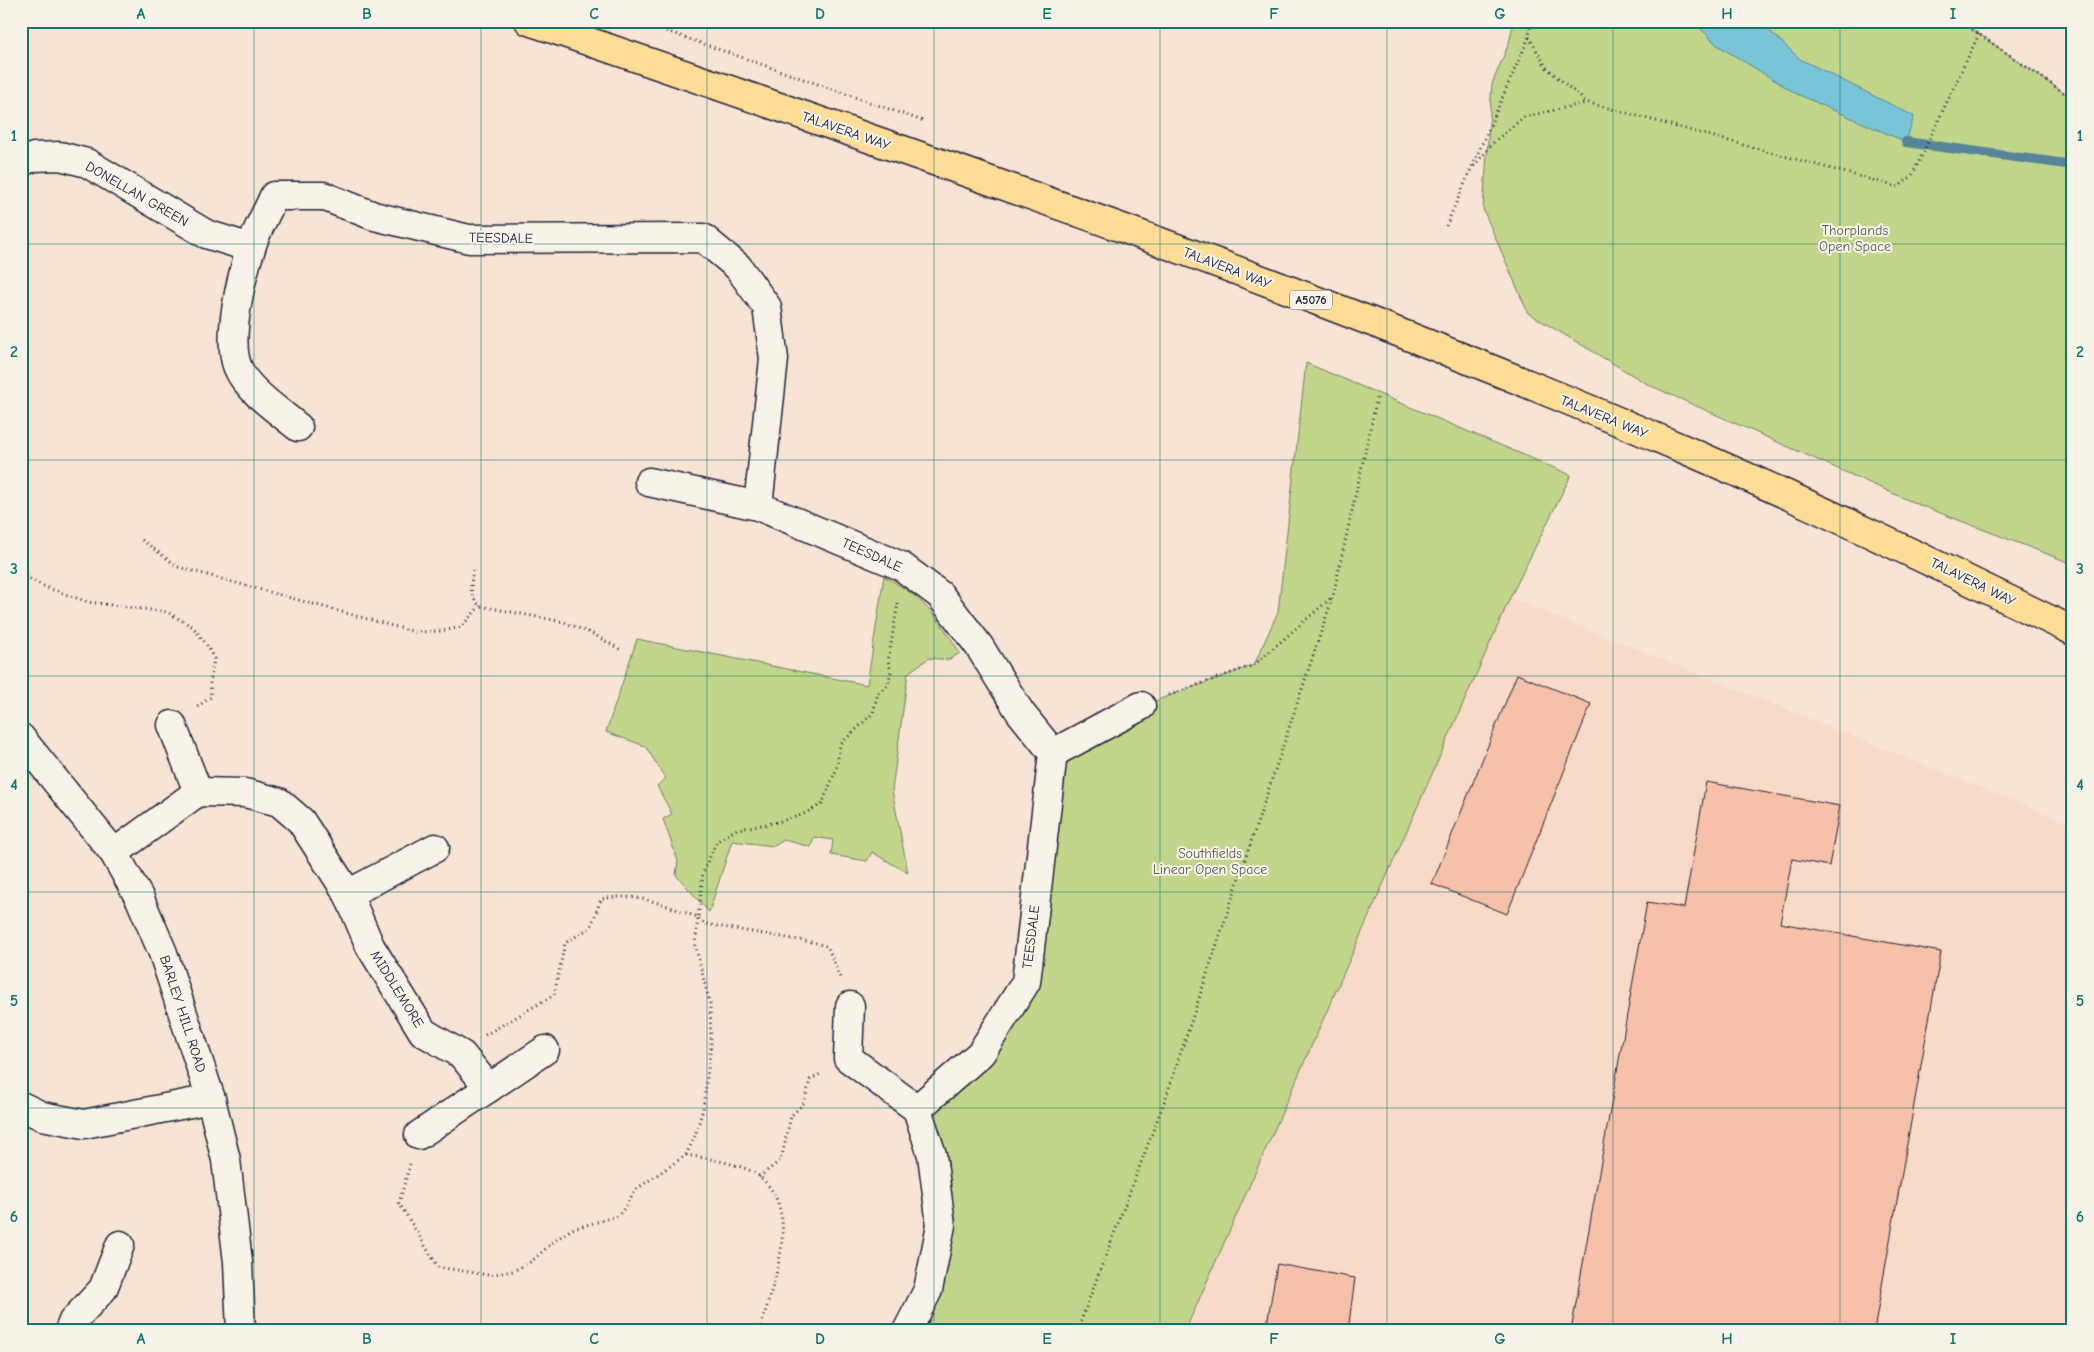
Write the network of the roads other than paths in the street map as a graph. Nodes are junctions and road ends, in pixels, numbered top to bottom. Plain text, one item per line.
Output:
1 (529, 21) edge
2 (21, 162) edge
3 (251, 248) junction
4 (298, 427) dead end
5 (649, 482) dead end
6 (758, 506) junction
7 (2073, 631) edge
8 (1141, 706) road end
9 (172, 725) road end
10 (21, 738) edge
11 (1053, 753) junction
12 (198, 792) junction
13 (434, 848) dead end
14 (114, 853) junction
15 (348, 894) junction
16 (850, 1006) road end
17 (545, 1050) dead end
18 (489, 1088) junction
19 (210, 1099) junction
20 (21, 1106) edge
21 (917, 1109) junction
22 (419, 1135) road end
23 (120, 1245) dead end
24 (69, 1331) edge
25 (241, 1331) edge
26 (907, 1331) edge

1 - 7 main road, TALAVERA WAY / A5076
2 - 3 street, DONELLAN GREEN
3 - 4 street, TEESDALE
3 - 6 street, TEESDALE
5 - 6 street, TEESDALE
6 - 11 street, TEESDALE
8 - 11 street
9 - 12 street
10 - 14 street, BARLEY HILL ROAD
11 - 21 street, TEESDALE
12 - 14 street
12 - 15 street, MIDDLEMORE
13 - 15 street
14 - 19 street, BARLEY HILL ROAD
15 - 18 street, MIDDLEMORE
16 - 21 street
17 - 18 street
18 - 22 street
19 - 20 street
19 - 25 street, BARLEY HILL ROAD
21 - 26 street
23 - 24 street

